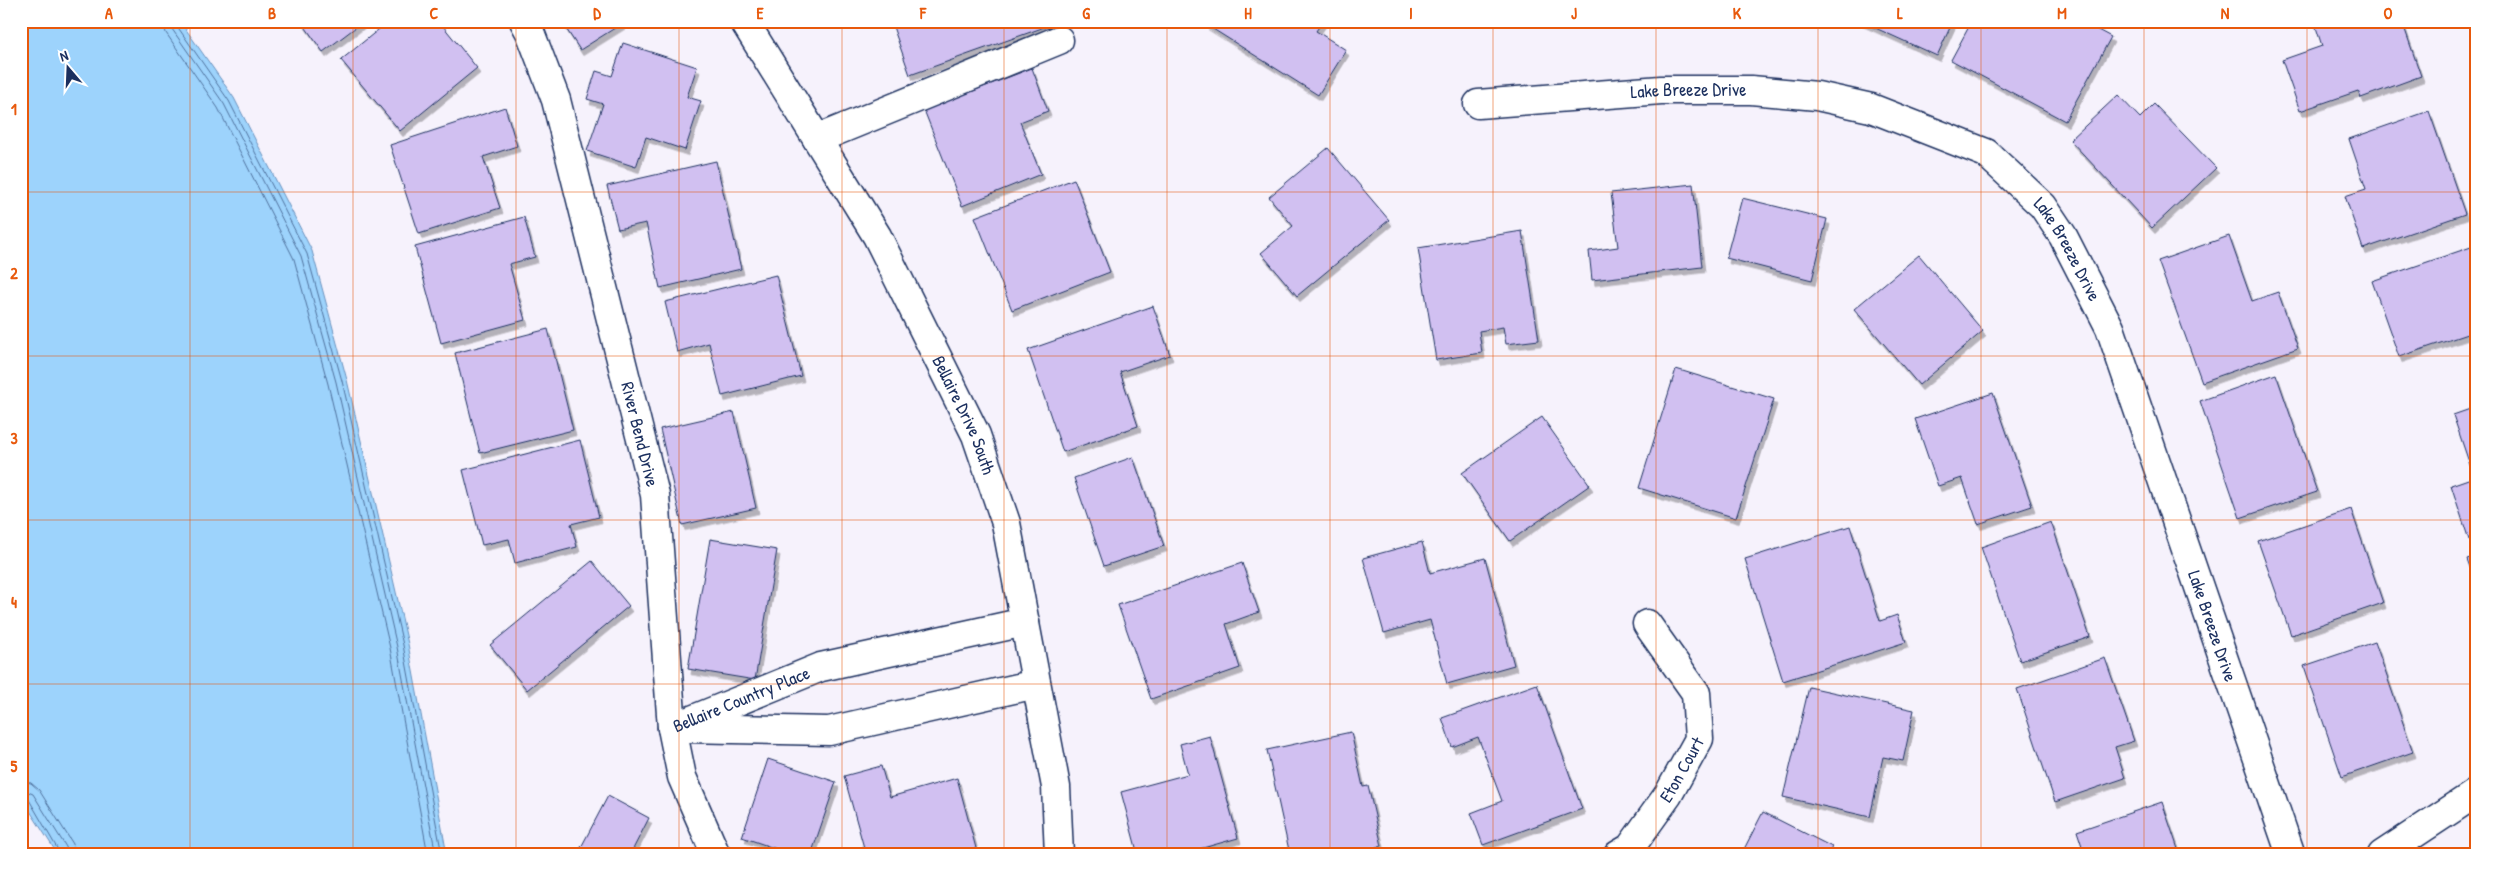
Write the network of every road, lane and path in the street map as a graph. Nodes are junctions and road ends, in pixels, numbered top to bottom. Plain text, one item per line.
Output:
1 (524, 21) edge
2 (744, 21) edge
3 (1060, 40) dead end
4 (1478, 104) dead end
5 (817, 139) junction
6 (1025, 622) junction
7 (1647, 624) dead end
8 (1036, 684) junction
9 (672, 728) junction
10 (2476, 793) edge
11 (716, 855) edge
12 (1059, 855) edge
13 (1618, 855) edge
14 (2291, 855) edge
15 (2382, 855) edge

1 - 9 street, River Bend Drive
2 - 5 street, Bellaire Drive South
3 - 5 street
4 - 14 street, Lake Breeze Drive
5 - 6 street, Bellaire Drive South
6 - 8 street, Bellaire Drive South
6 - 9 street, Bellaire Country Place
7 - 13 street, Eton Court
8 - 9 street, Bellaire Country Place
8 - 12 street, Bellaire Drive South
9 - 11 street, River Bend Drive
10 - 15 street

